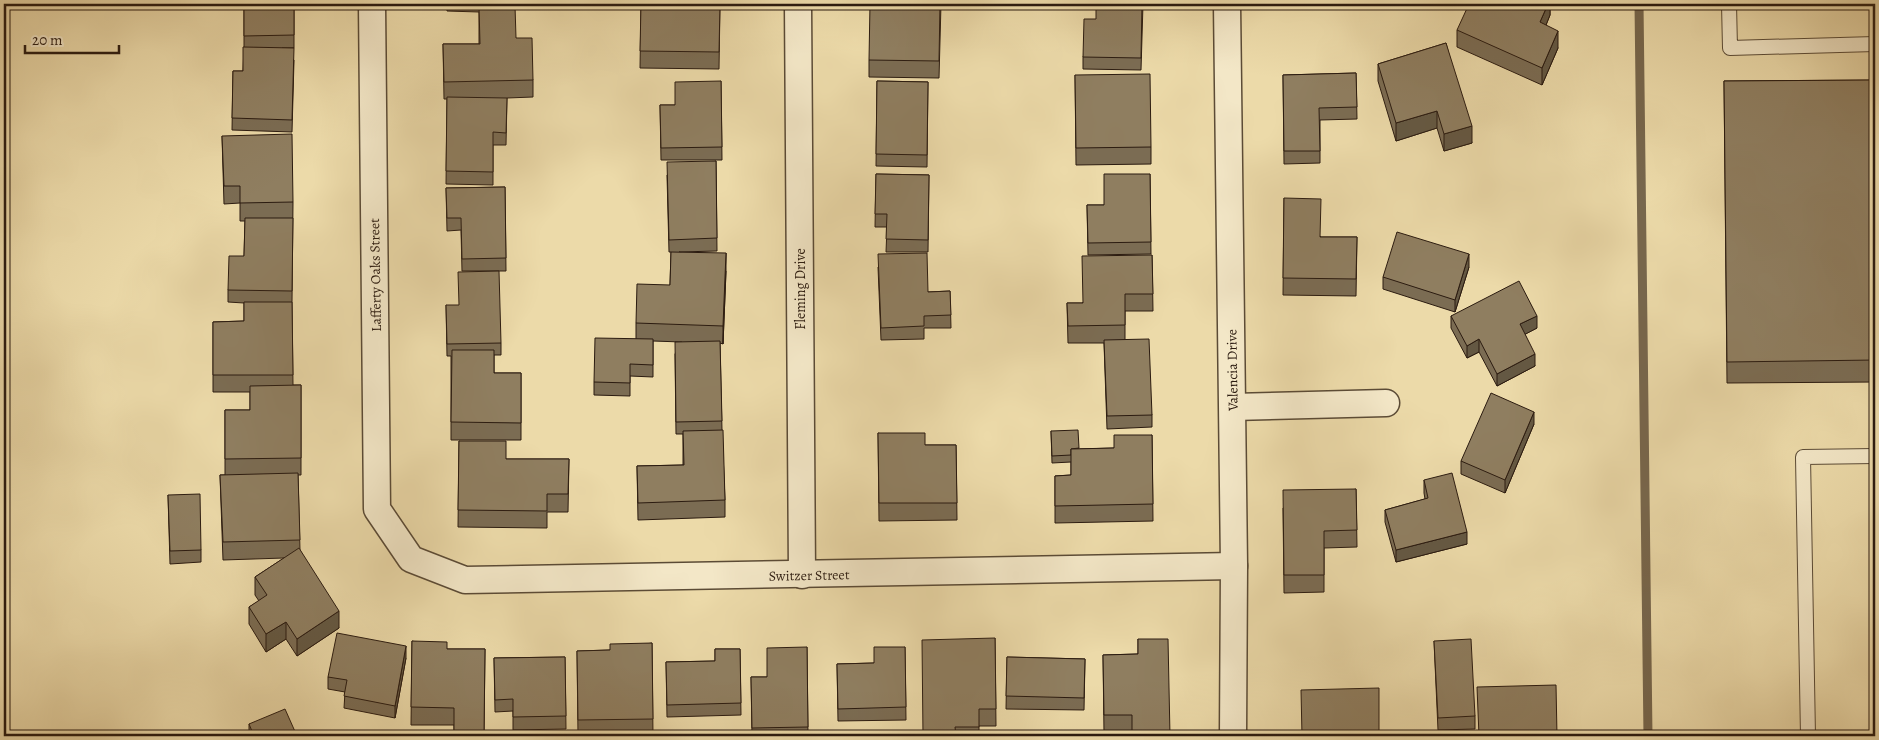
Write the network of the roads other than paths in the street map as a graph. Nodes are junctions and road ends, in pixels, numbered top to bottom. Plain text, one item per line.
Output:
1 (372, 4) edge
2 (798, 4) edge
3 (1227, 4) edge
4 (1729, 4) edge
5 (1875, 44) edge
6 (1386, 403) dead end
7 (1233, 406) junction
8 (1875, 456) edge
9 (397, 539) joint
10 (1234, 566) junction
11 (802, 575) junction
12 (1233, 736) edge
13 (1808, 736) edge

1 - 9 street, Lafferty Oaks Street
2 - 11 street, Fleming Drive
3 - 7 street, Valencia Drive
4 - 5 lane
6 - 7 street
7 - 10 street, Valencia Drive
8 - 13 lane
9 - 11 street, Switzer Street
10 - 11 street, Switzer Street
10 - 12 street, Valencia Drive

